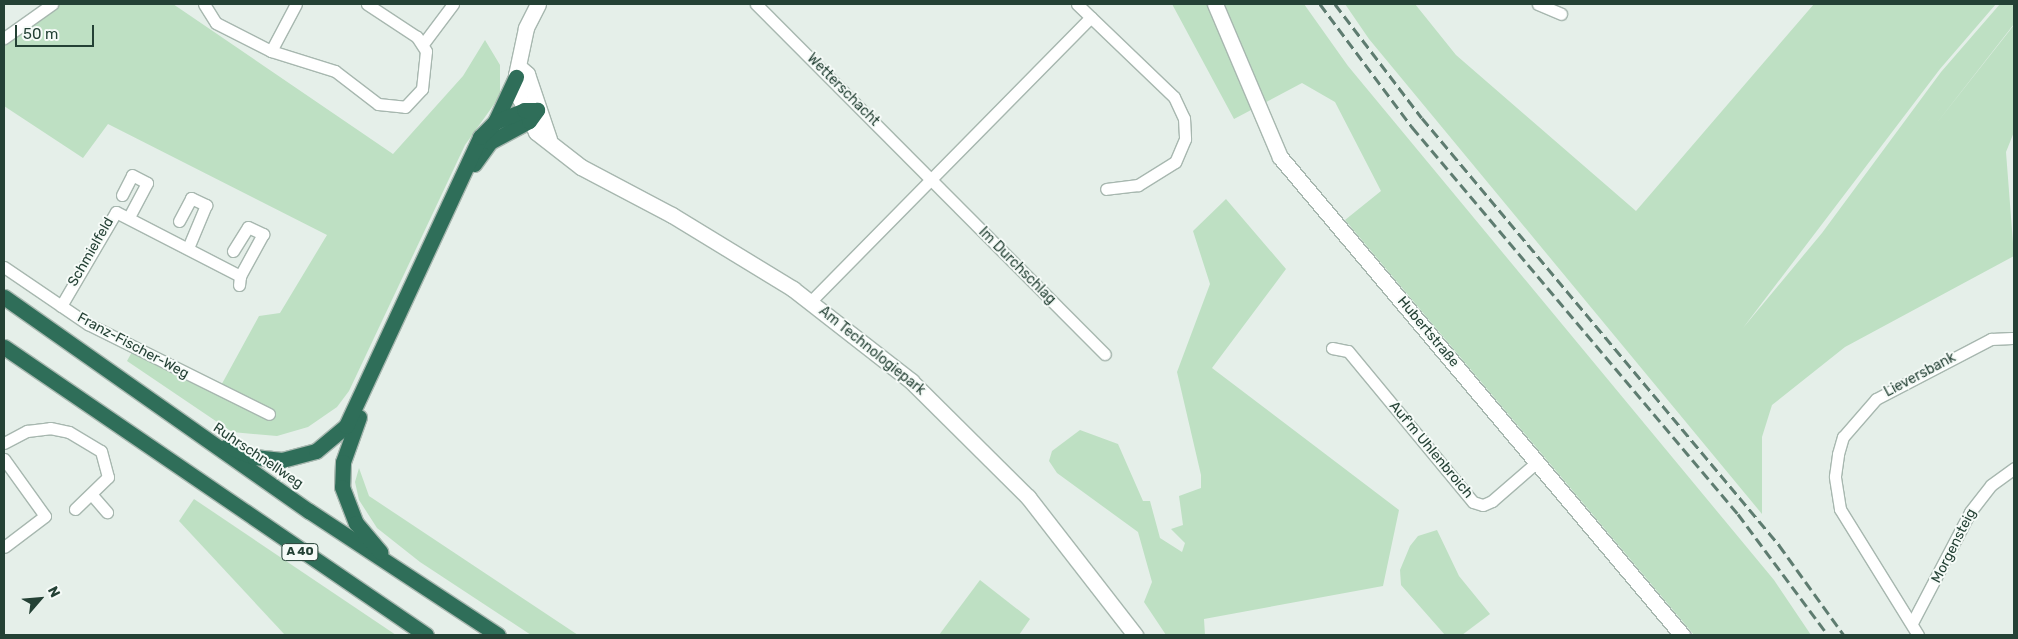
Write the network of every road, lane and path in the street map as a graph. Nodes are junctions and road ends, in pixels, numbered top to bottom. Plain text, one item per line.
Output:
1 (52, 4) edge
2 (204, 4) edge
3 (296, 4) edge
4 (300, 4) edge
5 (368, 4) edge
6 (453, 4) edge
7 (538, 4) edge
8 (756, 4) edge
9 (1077, 4) edge
10 (1215, 4) edge
11 (1538, 4) edge
12 (1561, 14) dead end
13 (291, 15) junction
14 (1091, 17) junction
15 (4, 38) edge
16 (424, 44) junction
17 (271, 51) junction
18 (518, 72) junction
19 (530, 114) junction
20 (495, 122) junction
21 (929, 177) junction
22 (1106, 188) dead end
23 (122, 195) dead end
24 (129, 217) junction
25 (178, 221) dead end
26 (188, 248) junction
27 (233, 251) dead end
28 (4, 267) edge
29 (4, 298) edge
30 (810, 302) junction
31 (61, 306) junction
32 (2012, 338) dead end
33 (4, 347) edge
34 (1332, 348) dead end
35 (1105, 354) dead end
36 (269, 414) dead end
37 (193, 432) junction
38 (4, 443) edge
39 (4, 459) edge
40 (1537, 462) junction
41 (2014, 468) edge
42 (92, 494) junction
43 (75, 509) dead end
44 (107, 512) dead end
45 (4, 547) edge
46 (392, 566) junction
47 (1912, 623) junction
48 (426, 635) edge
49 (498, 635) edge
50 (1135, 635) edge
51 (1682, 635) edge
52 (1918, 635) edge

1 - 15 street
2 - 17 street
3 - 13 street
4 - 13 street
5 - 16 street
6 - 16 street
7 - 18 street, Am Technologiepark
8 - 21 street, Wetterschacht
9 - 14 street
10 - 40 street, Hubertstraße
11 - 12 street
13 - 17 street
14 - 21 street
14 - 22 street
16 - 17 street
18 - 19 street, Am Technologiepark
18 - 20 highway
19 - 20 highway
19 - 30 street, Am Technologiepark
19 - 46 highway
20 - 37 highway
21 - 30 street
21 - 35 street, Im Durchschlag
23 - 24 street, Schmielfeld
24 - 26 street, Schmielfeld
24 - 31 street, Schmielfeld
25 - 26 street
26 - 27 street, Schmielfeld
28 - 31 street, Franz-Fischer-Weg
29 - 37 highway, Ruhrschnellweg / A 40
30 - 50 street, Am Technologiepark
31 - 36 street, Franz-Fischer-Weg
32 - 47 street, Lieversbank
33 - 48 highway, A 40
34 - 40 street, Auf'm Uhlenbroich
37 - 46 highway, Ruhrschnellweg / A 40
38 - 42 street
39 - 45 street
40 - 51 street, Hubertstraße
41 - 47 street, Morgensteig
42 - 43 street
42 - 44 street
46 - 49 highway, Ruhrschnellweg / A 40
47 - 52 street

